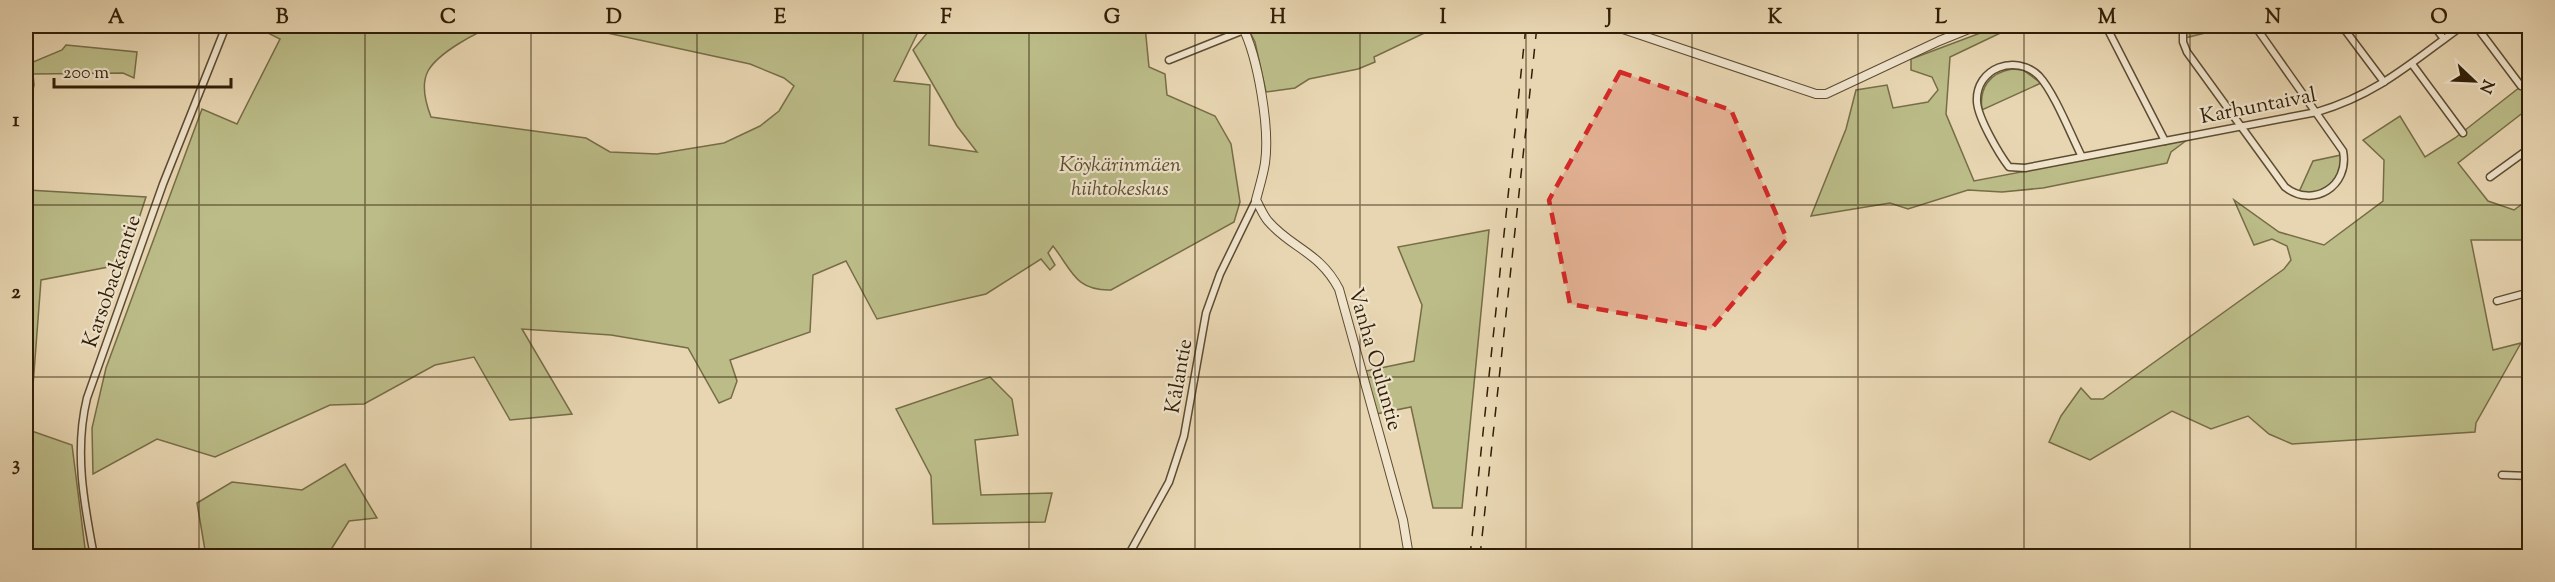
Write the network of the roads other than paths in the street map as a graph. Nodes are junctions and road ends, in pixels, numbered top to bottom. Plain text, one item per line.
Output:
1 (226, 26) edge
2 (1614, 26) edge
3 (1976, 26) edge
4 (2106, 26) edge
5 (2183, 26) edge
6 (2255, 26) edge
7 (2342, 26) edge
8 (2434, 26) edge
9 (2462, 26) edge
10 (2476, 26) edge
11 (1243, 28) edge
12 (2444, 39) junction
13 (1168, 60) dead end
14 (2412, 63) junction
15 (2384, 82) junction
16 (2521, 86) dead end
17 (2317, 112) junction
18 (2240, 125) junction
19 (2463, 133) dead end
20 (2165, 141) junction
21 (2529, 148) edge
22 (2082, 157) junction
23 (2490, 177) dead end
24 (1256, 200) junction
25 (2529, 292) edge
26 (2497, 301) dead end
27 (2502, 475) dead end
28 (2529, 476) edge
29 (94, 556) edge
30 (1128, 556) edge
31 (1409, 556) edge

1 - 29 street, Karsobackantie
2 - 3 street
4 - 20 street
5 - 18 street
6 - 17 street
7 - 15 street
8 - 12 street
9 - 12 street, Karhuntaival
10 - 16 street
11 - 13 street
11 - 24 street
12 - 14 street, Karhuntaival
14 - 15 street, Karhuntaival
14 - 19 street
15 - 17 street, Karhuntaival
17 - 18 street, Karhuntaival
17 - 18 street
18 - 20 street, Karhuntaival
20 - 22 street, Karhuntaival
21 - 23 street
22 - 22 street, Karhuntaival
24 - 30 street, Kålantie
24 - 31 street, Vanha Ouluntie
25 - 26 street
27 - 28 street

